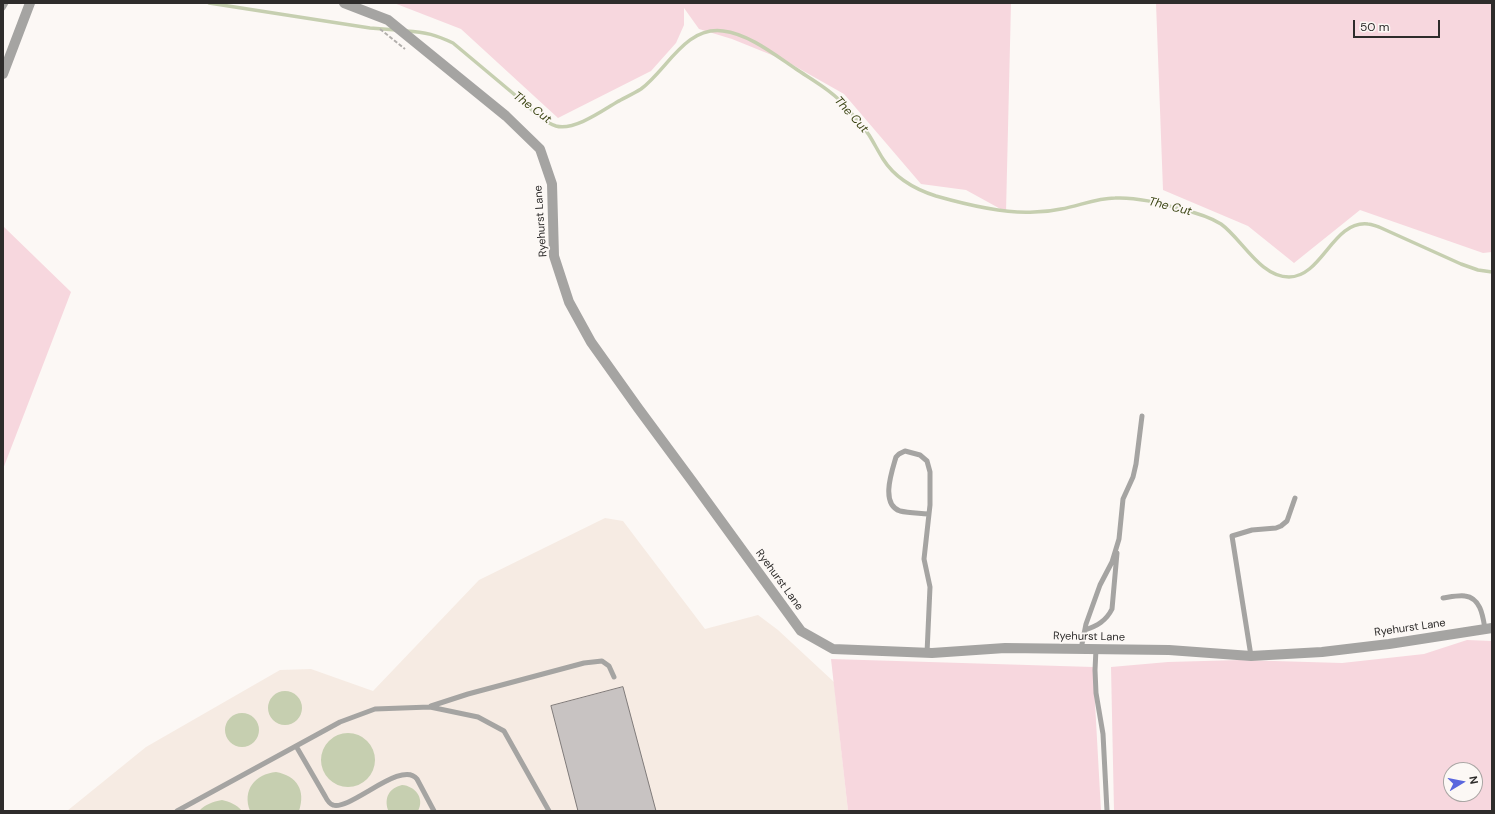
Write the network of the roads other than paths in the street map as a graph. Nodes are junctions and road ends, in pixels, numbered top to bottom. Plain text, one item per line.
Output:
1 (6, 3) edge
2 (30, 3) edge
3 (344, 3) edge
4 (3, 8) edge
5 (3, 74) edge
6 (1142, 416) dead end
7 (1295, 498) dead end
8 (928, 514) junction
9 (1117, 546) junction
10 (1443, 598) dead end
11 (1489, 629) edge
12 (1085, 630) junction
13 (1081, 649) junction
14 (1096, 649) junction
15 (927, 653) junction
16 (1251, 656) junction
17 (614, 676) dead end
18 (430, 707) junction
19 (296, 746) junction
20 (177, 811) edge
21 (434, 811) edge
22 (549, 811) edge
23 (1107, 811) edge

1 - 4 lane
2 - 5 street
3 - 15 street, Ryehurst Lane
6 - 9 lane
7 - 16 lane
8 - 8 lane
8 - 15 lane
9 - 12 lane
9 - 12 lane
10 - 11 lane
11 - 16 street, Ryehurst Lane
12 - 13 lane
13 - 14 street, Ryehurst Lane
13 - 15 street, Ryehurst Lane
14 - 16 street, Ryehurst Lane
14 - 23 lane
17 - 18 lane
18 - 19 lane
18 - 22 lane
19 - 20 lane
19 - 21 lane

